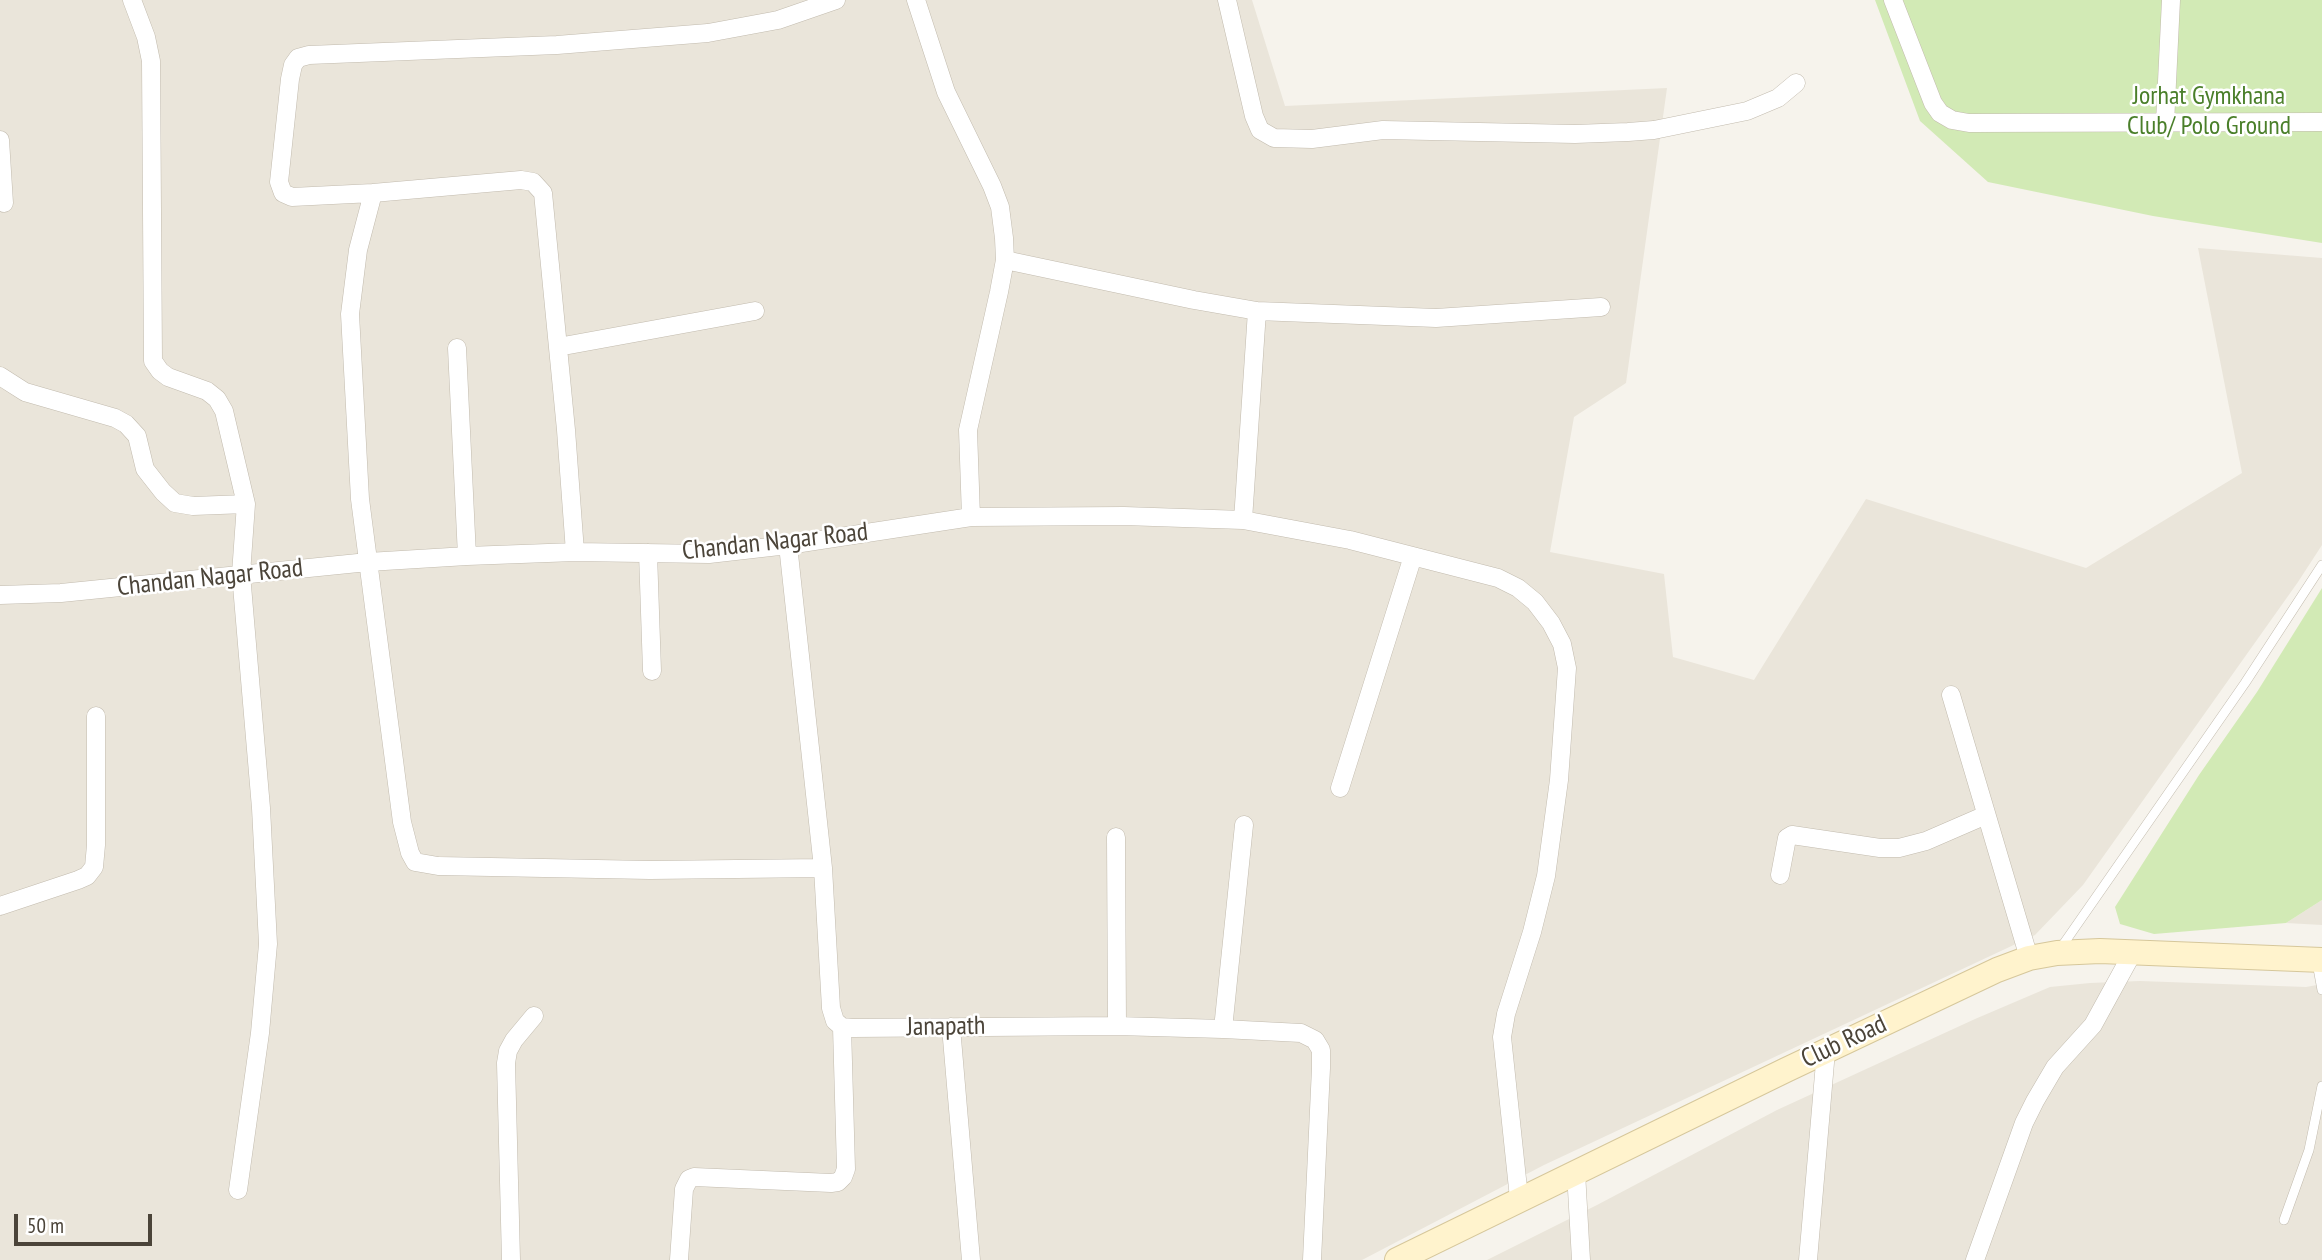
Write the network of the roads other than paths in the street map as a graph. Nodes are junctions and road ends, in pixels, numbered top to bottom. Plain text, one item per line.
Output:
1 (132, 0) edge
2 (836, 0) edge
3 (916, 0) edge
4 (1227, 0) edge
5 (1893, 0) edge
6 (2171, 0) edge
7 (1796, 83) dead end
8 (2322, 122) edge
9 (2165, 123) junction
10 (0, 140) edge
11 (373, 193) junction
12 (4, 203) dead end
13 (1004, 260) junction
14 (1601, 307) dead end
15 (755, 311) dead end
16 (1256, 311) junction
17 (558, 347) junction
18 (457, 348) dead end
19 (0, 376) edge
20 (246, 503) junction
21 (971, 517) junction
22 (1243, 520) junction
23 (788, 545) junction
24 (575, 552) junction
25 (648, 553) junction
26 (467, 556) junction
27 (1413, 556) junction
28 (368, 562) junction
29 (2322, 565) edge
30 (241, 574) junction
31 (0, 595) edge
32 (652, 671) dead end
33 (1951, 695) dead end
34 (96, 716) dead end
35 (1340, 788) dead end
36 (1986, 815) junction
37 (1244, 825) dead end
38 (1116, 837) dead end
39 (823, 868) junction
40 (1780, 875) dead end
41 (0, 906) edge
42 (2133, 952) junction
43 (2057, 953) junction
44 (2028, 958) junction
45 (2319, 960) edge
46 (2322, 990) edge
47 (534, 1016) dead end
48 (1116, 1026) junction
49 (842, 1027) junction
50 (951, 1027) junction
51 (1223, 1029) junction
52 (1826, 1051) junction
53 (2322, 1086) edge
54 (1576, 1171) junction
55 (238, 1190) dead end
56 (1520, 1198) junction
57 (2284, 1220) dead end
58 (511, 1260) edge
59 (679, 1260) edge
60 (971, 1260) edge
61 (1312, 1260) edge
62 (1397, 1260) edge
63 (1581, 1260) edge
64 (1808, 1260) edge
65 (1975, 1260) edge

1 - 20 street
2 - 11 street
3 - 13 street
4 - 7 street
5 - 9 street
6 - 9 street
8 - 9 street
10 - 12 street
11 - 17 street
11 - 28 street
13 - 16 street
13 - 21 street
14 - 16 street
15 - 17 street
16 - 22 street
17 - 24 street
18 - 26 street
19 - 20 street
20 - 30 street
21 - 22 street, Chandan Nagar Road
21 - 23 street, Chandan Nagar Road
22 - 27 street, Chandan Nagar Road
23 - 25 street, Chandan Nagar Road
23 - 39 street
24 - 25 street, Chandan Nagar Road
24 - 26 street, Chandan Nagar Road
25 - 32 street
26 - 28 street, Chandan Nagar Road
27 - 35 street
27 - 56 street, Chandan Nagar Road
28 - 30 street, Chandan Nagar Road
28 - 39 street
29 - 43 lane
30 - 31 street, Chandan Nagar Road
30 - 55 street
33 - 36 street
34 - 41 street
36 - 40 street
36 - 44 street
37 - 51 street
38 - 48 street
39 - 49 street
42 - 43 street, Club Road
42 - 45 street, Club Road
42 - 65 street
43 - 44 street, Club Road
44 - 52 street, Club Road
45 - 46 lane
47 - 58 street
48 - 50 street, Janapath
48 - 51 street, Janapath
49 - 50 street, Janapath
49 - 59 street
50 - 60 street
51 - 61 street, Janapath
52 - 54 street, Club Road
52 - 64 street
53 - 57 lane
54 - 56 street, Club Road
54 - 63 street
56 - 62 street, Club Road

